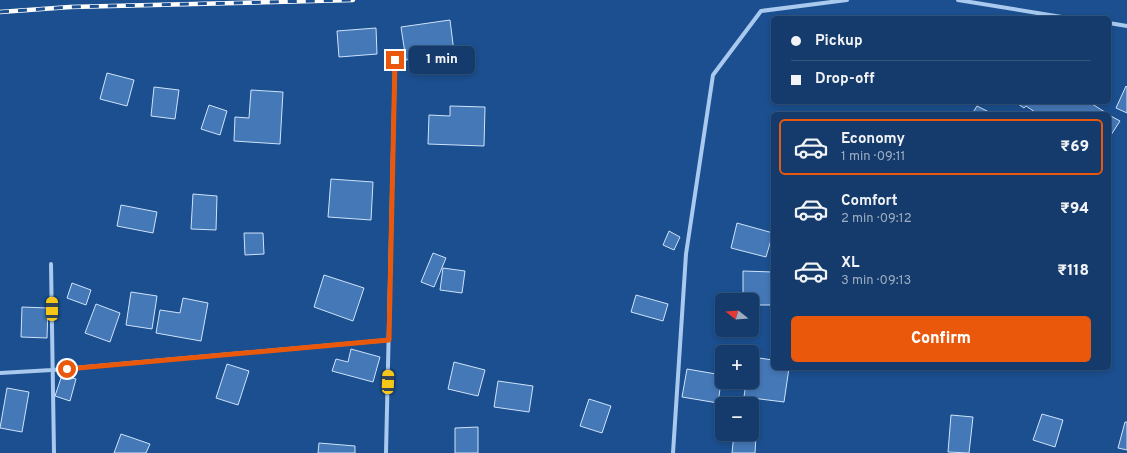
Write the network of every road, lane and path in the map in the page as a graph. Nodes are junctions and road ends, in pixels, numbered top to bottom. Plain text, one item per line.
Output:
1 (847, 0) edge
2 (958, 0) edge
3 (1056, 16) edge
4 (1111, 23) edge
5 (1127, 26) edge
6 (395, 60) dead end
7 (51, 264) dead end
8 (389, 340) junction
9 (52, 370) junction
10 (0, 373) edge
11 (54, 453) edge
12 (386, 453) edge
13 (673, 453) edge

1 - 13 street
2 - 3 street
4 - 5 street
6 - 8 street
7 - 9 street
8 - 9 street
8 - 12 street
9 - 10 street
9 - 11 street

